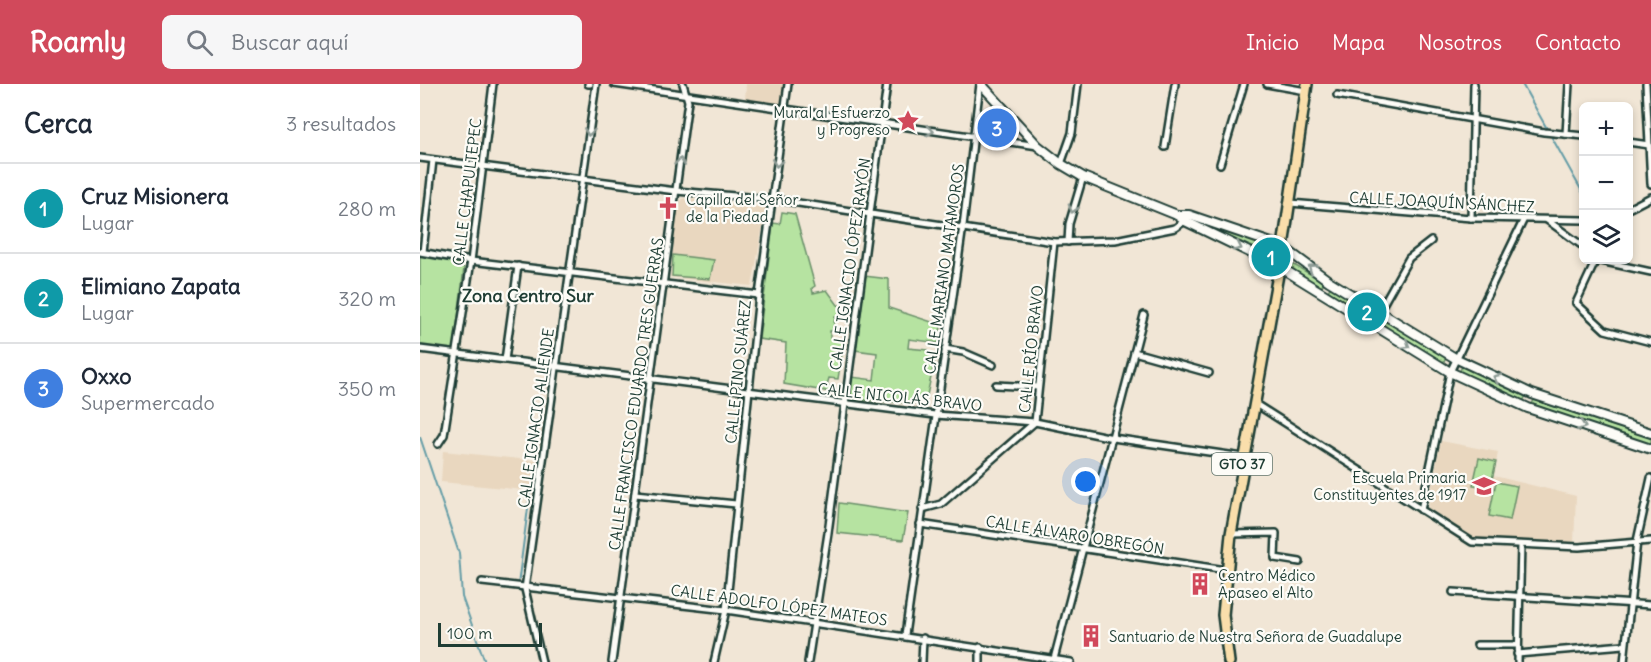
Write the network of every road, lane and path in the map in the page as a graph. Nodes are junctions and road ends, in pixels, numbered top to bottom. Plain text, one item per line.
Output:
1 (493, 84) edge
2 (596, 84) edge
3 (615, 84) edge
4 (683, 84) edge
5 (788, 84) edge
6 (886, 84) edge
7 (980, 84) edge
8 (1078, 84) edge
9 (1175, 84) edge
10 (1244, 84) edge
11 (1267, 84) edge
12 (1474, 84) edge
13 (1569, 84) edge
14 (1646, 84) edge
15 (1651, 86) edge
16 (1306, 88) edge
17 (685, 93) junction
18 (1337, 95) dead end
19 (785, 110) junction
20 (1472, 119) junction
21 (882, 125) junction
22 (1566, 134) junction
23 (1579, 135) edge
24 (974, 138) junction
25 (1633, 143) edge
26 (1650, 145) edge
27 (1038, 146) junction
28 (1165, 147) dead end
29 (420, 159) edge
30 (433, 160) junction
31 (1061, 164) junction
32 (1220, 164) dead end
33 (480, 168) junction
34 (1083, 177) junction
35 (582, 179) junction
36 (1651, 184) edge
37 (676, 192) junction
38 (1650, 198) edge
39 (772, 199) junction
40 (1290, 203) junction
41 (1633, 207) edge
42 (868, 213) junction
43 (1187, 218) junction
44 (1471, 218) junction
45 (1545, 219) junction
46 (1523, 220) junction
47 (1579, 220) edge
48 (963, 226) junction
49 (1431, 241) dead end
50 (1054, 242) junction
51 (1068, 242) junction
52 (1579, 243) edge
53 (1283, 247) junction
54 (422, 252) edge
55 (471, 261) junction
56 (1594, 264) edge
57 (1614, 264) edge
58 (518, 266) junction
59 (1280, 267) junction
60 (569, 271) junction
61 (1651, 272) edge
62 (1329, 281) junction
63 (665, 283) junction
64 (1322, 293) junction
65 (759, 295) junction
66 (1380, 312) junction
67 (1144, 315) dead end
68 (1372, 324) junction
69 (1651, 342) edge
70 (420, 349) edge
71 (945, 349) junction
72 (1134, 352) junction
73 (456, 354) junction
74 (1455, 358) junction
75 (505, 360) junction
76 (993, 364) dead end
77 (555, 366) junction
78 (1450, 372) junction
79 (1209, 373) dead end
80 (649, 379) junction
81 (996, 385) dead end
82 (1038, 387) junction
83 (748, 391) junction
84 (1532, 394) junction
85 (1254, 403) junction
86 (844, 404) junction
87 (1528, 408) junction
88 (935, 416) junction
89 (1035, 422) junction
90 (1651, 433) edge
91 (1113, 438) junction
92 (438, 444) dead end
93 (1651, 449) edge
94 (1243, 457) junction
95 (1651, 478) edge
96 (635, 494) junction
97 (736, 504) junction
98 (922, 509) junction
99 (1421, 510) junction
100 (920, 524) junction
101 (1231, 534) junction
102 (1637, 541) junction
103 (1651, 541) edge
104 (1521, 545) junction
105 (1083, 548) junction
106 (1300, 562) dead end
107 (1226, 570) junction
108 (482, 582) dead end
109 (525, 589) junction
110 (1453, 592) dead end
111 (620, 596) junction
112 (1519, 596) junction
113 (1629, 603) junction
114 (1651, 605) edge
115 (726, 610) junction
116 (816, 623) junction
117 (904, 635) junction
118 (923, 638) junction
119 (1477, 645) dead end
120 (1518, 645) junction
121 (1624, 645) junction
122 (980, 647) junction
123 (1518, 654) junction
124 (1054, 659) junction
125 (542, 662) edge
126 (612, 662) edge
127 (714, 662) edge
128 (808, 662) edge
129 (922, 662) edge
130 (980, 662) edge
131 (1071, 662) edge
132 (1229, 662) edge
133 (1518, 662) edge
134 (1624, 662) edge

1 - 33 street, CALLE CHAPULTEPEC
2 -> 35 street, CALLE IGNACIO ALLENDE
3 - 17 street
4 - 17 street, CALLE FRANCISCO EDUARDO TRES GUERRAS
5 - 19 street, CALLE PINO SUÁREZ
6 - 21 street, CALLE IGNACIO LÓPEZ RAYÓN
7 - 24 street, CALLE MARIANO MATAMOROS
7 - 27 street
8 - 31 street
9 - 28 street
10 - 32 street
11 - 16 street
12 - 20 street
13 - 22 street
14 - 15 street
14 - 26 street
16 - 40 main road, GTO 37
17 - 19 street
37 -> 17 street, CALLE FRANCISCO EDUARDO TRES GUERRAS
18 - 20 street
19 - 21 street
19 -> 39 street, CALLE PINO SUÁREZ
20 - 22 street
20 - 44 street
21 -> 24 street
21 - 42 street, CALLE IGNACIO LÓPEZ RAYÓN
22 - 23 street
24 - 27 street
24 - 48 street, CALLE MARIANO MATAMOROS
25 - 26 street
26 - 36 street
27 - 31 street
29 - 30 street
30 - 33 street
30 - 54 street
31 - 34 street
33 - 35 street
33 - 55 street, CALLE CHAPULTEPEC
34 - 43 street
34 -> 51 street
35 - 37 street
35 - 60 street, CALLE IGNACIO ALLENDE
37 - 39 street
37 - 63 street, CALLE FRANCISCO EDUARDO TRES GUERRAS
38 - 41 street
39 - 42 street
39 - 65 street, CALLE PINO SUÁREZ
40 - 44 street, CALLE JOAQUÍN SÁNCHEZ
40 - 53 main road, GTO 37
42 - 48 street
42 - 86 street, CALLE IGNACIO LÓPEZ RAYÓN
43 - 51 street
43 - 53 street
43 -> 59 street
44 - 46 street, CALLE JOAQUÍN SÁNCHEZ
45 - 46 street, CALLE JOAQUÍN SÁNCHEZ
45 - 47 street
45 - 52 street, CALLE JOAQUÍN SÁNCHEZ
46 - 74 street
48 - 50 street
48 - 71 street, CALLE MARIANO MATAMOROS
49 - 66 street
50 - 51 street
50 - 82 street, CALLE RÍO BRAVO
53 - 59 main road, GTO 37
62 -> 53 street
54 - 55 street
55 - 58 street
55 - 73 street, CALLE CHAPULTEPEC
56 - 69 street
57 - 61 street
58 - 60 street
58 - 75 street
59 - 64 street
59 - 85 main road, GTO 37
60 - 63 street
60 - 77 street, CALLE IGNACIO ALLENDE
62 - 64 street
62 - 66 street
63 - 65 street
63 - 80 street, CALLE FRANCISCO EDUARDO TRES GUERRAS
64 - 68 street
65 - 83 street, CALLE PINO SUÁREZ
66 - 68 street
66 - 74 street
67 - 72 street
68 -> 78 street
70 - 73 street, CALLE NICOLÁS BRAVO
71 - 76 street
71 - 88 street, CALLE MARIANO MATAMOROS
72 - 79 street
72 - 91 street
73 - 75 street, CALLE NICOLÁS BRAVO
73 - 92 street, CALLE CHAPULTEPEC
74 - 78 street
84 -> 74 street
75 - 77 street, CALLE NICOLÁS BRAVO
77 - 80 street, CALLE NICOLÁS BRAVO
77 - 109 street, CALLE IGNACIO ALLENDE
78 - 87 street
78 - 99 street
80 - 83 street, CALLE NICOLÁS BRAVO
80 - 96 street, CALLE FRANCISCO EDUARDO TRES GUERRAS
81 - 82 street
82 - 89 street, CALLE RÍO BRAVO
83 - 86 street, CALLE NICOLÁS BRAVO
83 - 97 street, CALLE PINO SUÁREZ
84 - 87 street
84 - 90 street
85 - 94 main road, GTO 37
85 - 99 street
86 - 88 street, CALLE NICOLÁS BRAVO
86 - 116 street, CALLE IGNACIO LÓPEZ RAYÓN
87 -> 93 street
88 - 89 street, CALLE NICOLÁS BRAVO
88 - 98 street, CALLE MARIANO MATAMOROS
89 - 91 street, CALLE NICOLÁS BRAVO
89 - 98 street, CALLE RÍO BRAVO
91 - 94 street, CALLE NICOLÁS BRAVO
91 - 105 street
94 - 101 main road, GTO 37
95 - 102 street
96 - 97 street
96 - 111 street, CALLE FRANCISCO EDUARDO TRES GUERRAS
97 - 115 street, CALLE PINO SUÁREZ
98 - 100 street, CALLE MARIANO MATAMOROS
99 - 104 street
100 - 105 street, CALLE ÁLVARO OBREGÓN
100 - 117 street, CALLE MARIANO MATAMOROS
101 - 106 street
101 - 107 main road, GTO 37
102 - 103 street
102 - 104 street
102 - 113 street
104 - 112 street
105 - 107 street, CALLE ÁLVARO OBREGÓN
105 - 124 street
107 - 132 main road, GTO 37
108 - 109 street, CALLE ADOLFO LÓPEZ MATEOS
109 - 111 street, CALLE ADOLFO LÓPEZ MATEOS
109 - 125 street
110 - 112 street
111 - 115 street, CALLE ADOLFO LÓPEZ MATEOS
111 - 126 street, CALLE FRANCISCO EDUARDO TRES GUERRAS
112 - 113 street
112 - 120 street
113 - 114 street
113 - 121 street
115 - 116 street, CALLE ADOLFO LÓPEZ MATEOS
115 - 127 street, CALLE PINO SUÁREZ
116 - 117 street, CALLE ADOLFO LÓPEZ MATEOS
116 - 128 street, CALLE IGNACIO LÓPEZ RAYÓN
117 - 118 street, CALLE ADOLFO LÓPEZ MATEOS
118 - 122 street, CALLE ADOLFO LÓPEZ MATEOS
118 - 129 street
119 - 120 street
120 - 123 street
121 - 123 street
121 - 134 street
122 - 124 street, CALLE ADOLFO LÓPEZ MATEOS
122 - 130 street
123 - 133 street
124 - 131 street, CALLE ADOLFO LÓPEZ MATEOS

